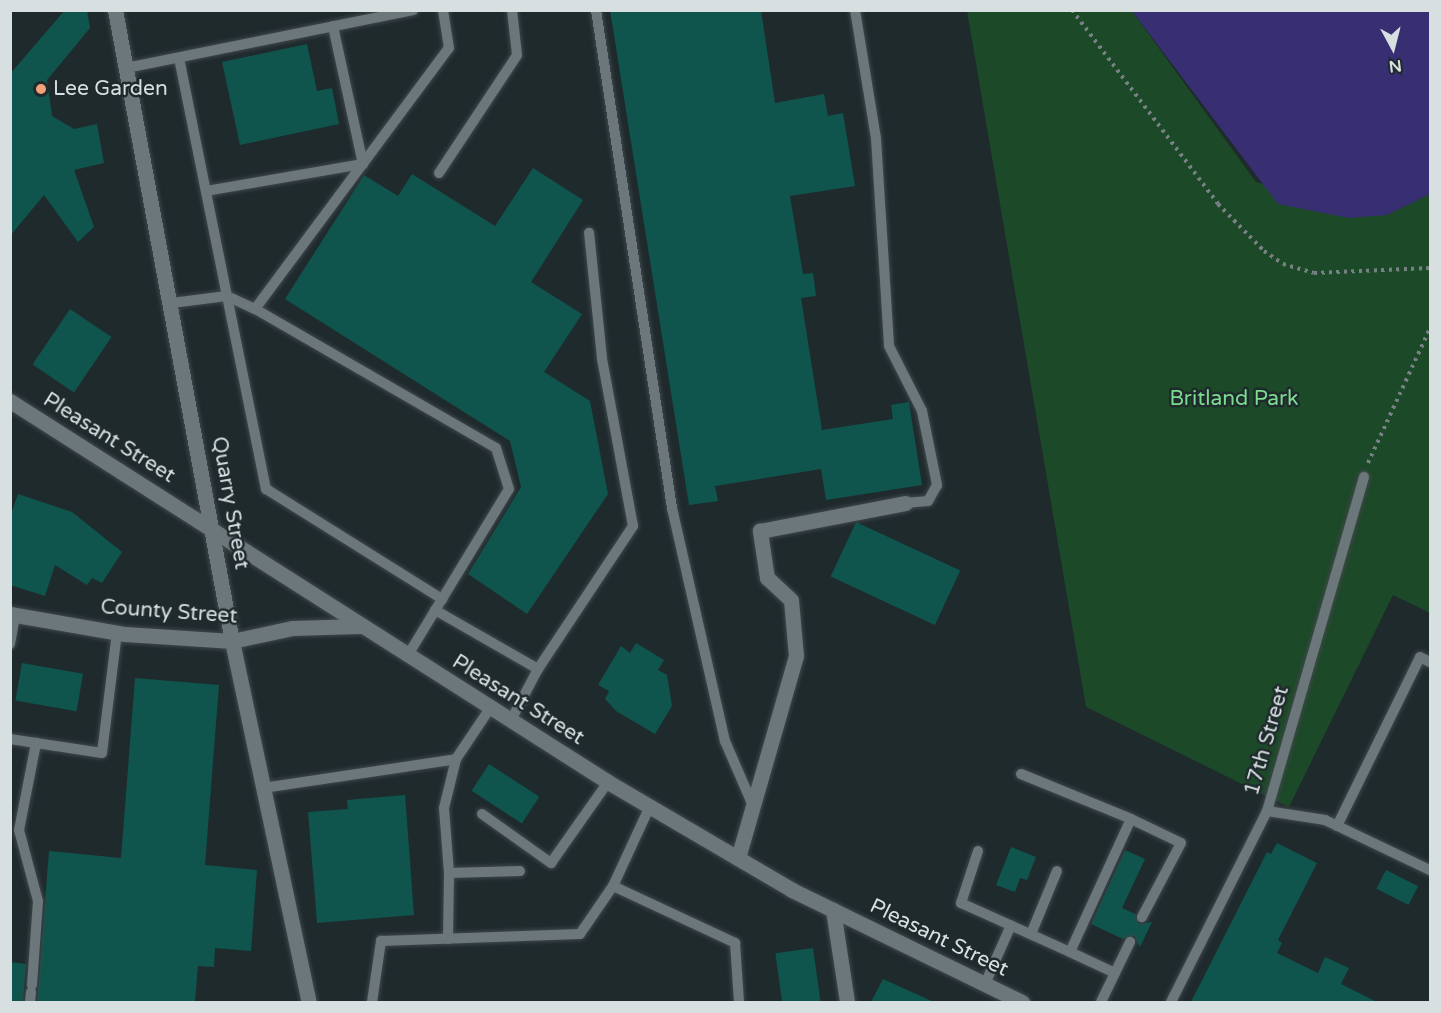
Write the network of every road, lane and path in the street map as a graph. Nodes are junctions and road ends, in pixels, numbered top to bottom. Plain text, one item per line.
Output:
1 (115, 10) edge
2 (413, 10) edge
3 (443, 10) edge
4 (512, 10) edge
5 (596, 10) edge
6 (855, 10) edge
7 (1072, 10) edge
8 (333, 27) junction
9 (179, 58) junction
10 (126, 68) junction
11 (363, 164) junction
12 (439, 173) dead end
13 (206, 191) junction
14 (589, 233) dead end
15 (1431, 268) edge
16 (227, 296) junction
17 (172, 303) junction
18 (255, 309) junction
19 (1431, 328) edge
20 (10, 401) edge
21 (1364, 477) joint
22 (905, 503) joint
23 (214, 528) junction
24 (442, 599) junction
25 (435, 610) junction
26 (13, 614) edge
27 (361, 626) junction
28 (117, 632) junction
29 (231, 641) junction
30 (10, 644) edge
31 (408, 655) junction
32 (1431, 662) edge
33 (538, 669) junction
34 (491, 707) junction
35 (511, 720) junction
36 (10, 739) edge
37 (36, 743) junction
38 (456, 759) junction
39 (1021, 774) dead end
40 (608, 782) junction
41 (263, 788) junction
42 (650, 806) junction
43 (755, 811) junction
44 (1267, 811) junction
45 (482, 814) dead end
46 (1131, 819) junction
47 (1337, 826) junction
48 (978, 851) dead end
49 (738, 858) junction
50 (1431, 870) edge
51 (520, 871) dead end
52 (1057, 872) dead end
53 (449, 873) junction
54 (613, 886) junction
55 (833, 910) junction
56 (1142, 917) dead end
57 (1011, 925) junction
58 (1031, 934) junction
59 (448, 939) junction
60 (1130, 942) dead end
61 (1070, 952) junction
62 (1115, 973) junction
63 (985, 984) junction
64 (31, 993) edge
65 (309, 1002) edge
66 (372, 1002) edge
67 (738, 1002) edge
68 (847, 1002) edge
69 (1022, 1002) edge
70 (1101, 1002) edge
71 (1171, 1002) edge

1 - 10 main road, Quarry Street
2 - 8 lane
3 - 11 lane
4 - 12 lane
5 - 43 lane
6 - 22 lane
7 - 15 path
8 - 9 lane
8 - 11 lane
9 - 10 lane
9 - 13 lane
10 - 17 main road, Quarry Street
11 - 13 lane
11 - 18 lane
13 - 16 lane
14 - 33 lane
16 - 17 lane
16 - 18 lane
16 - 24 lane
17 - 23 main road, Quarry Street
18 - 24 lane
19 - 21 path
20 - 23 main road, Pleasant Street
21 - 44 lane, 17th Street
22 - 43 main road
23 - 27 main road, Pleasant Street
23 - 29 main road, Quarry Street
24 - 25 lane
25 - 31 lane
25 - 33 lane
26 - 28 main road, County Street
26 - 30 lane
27 - 29 main road, County Street
27 - 31 main road, Pleasant Street
28 - 29 main road, County Street
28 - 37 lane
29 - 41 main road, Quarry Street
31 - 34 main road, Pleasant Street
32 - 47 lane
33 - 35 lane
34 - 35 main road, Pleasant Street
34 - 38 lane
35 - 40 main road, Pleasant Street
36 - 37 lane
37 - 64 lane
38 - 41 lane
38 - 53 lane
39 - 46 lane
40 - 42 main road, Pleasant Street
40 - 45 lane
41 - 65 main road, Quarry Street
42 - 49 main road, Pleasant Street
42 - 54 lane
43 - 49 main road
44 - 47 lane
44 - 71 lane, 17th Street
46 - 56 lane
46 - 61 lane
47 - 50 lane
48 - 57 lane
49 - 55 main road, Pleasant Street
51 - 53 lane
52 - 58 lane
53 - 59 lane
54 - 59 lane
54 - 67 lane
55 - 63 main road, Pleasant Street
55 - 68 main road
57 - 58 lane
57 - 63 lane
58 - 61 lane
59 - 66 lane
60 - 62 lane
61 - 62 lane
62 - 70 lane
63 - 69 main road, Pleasant Street

